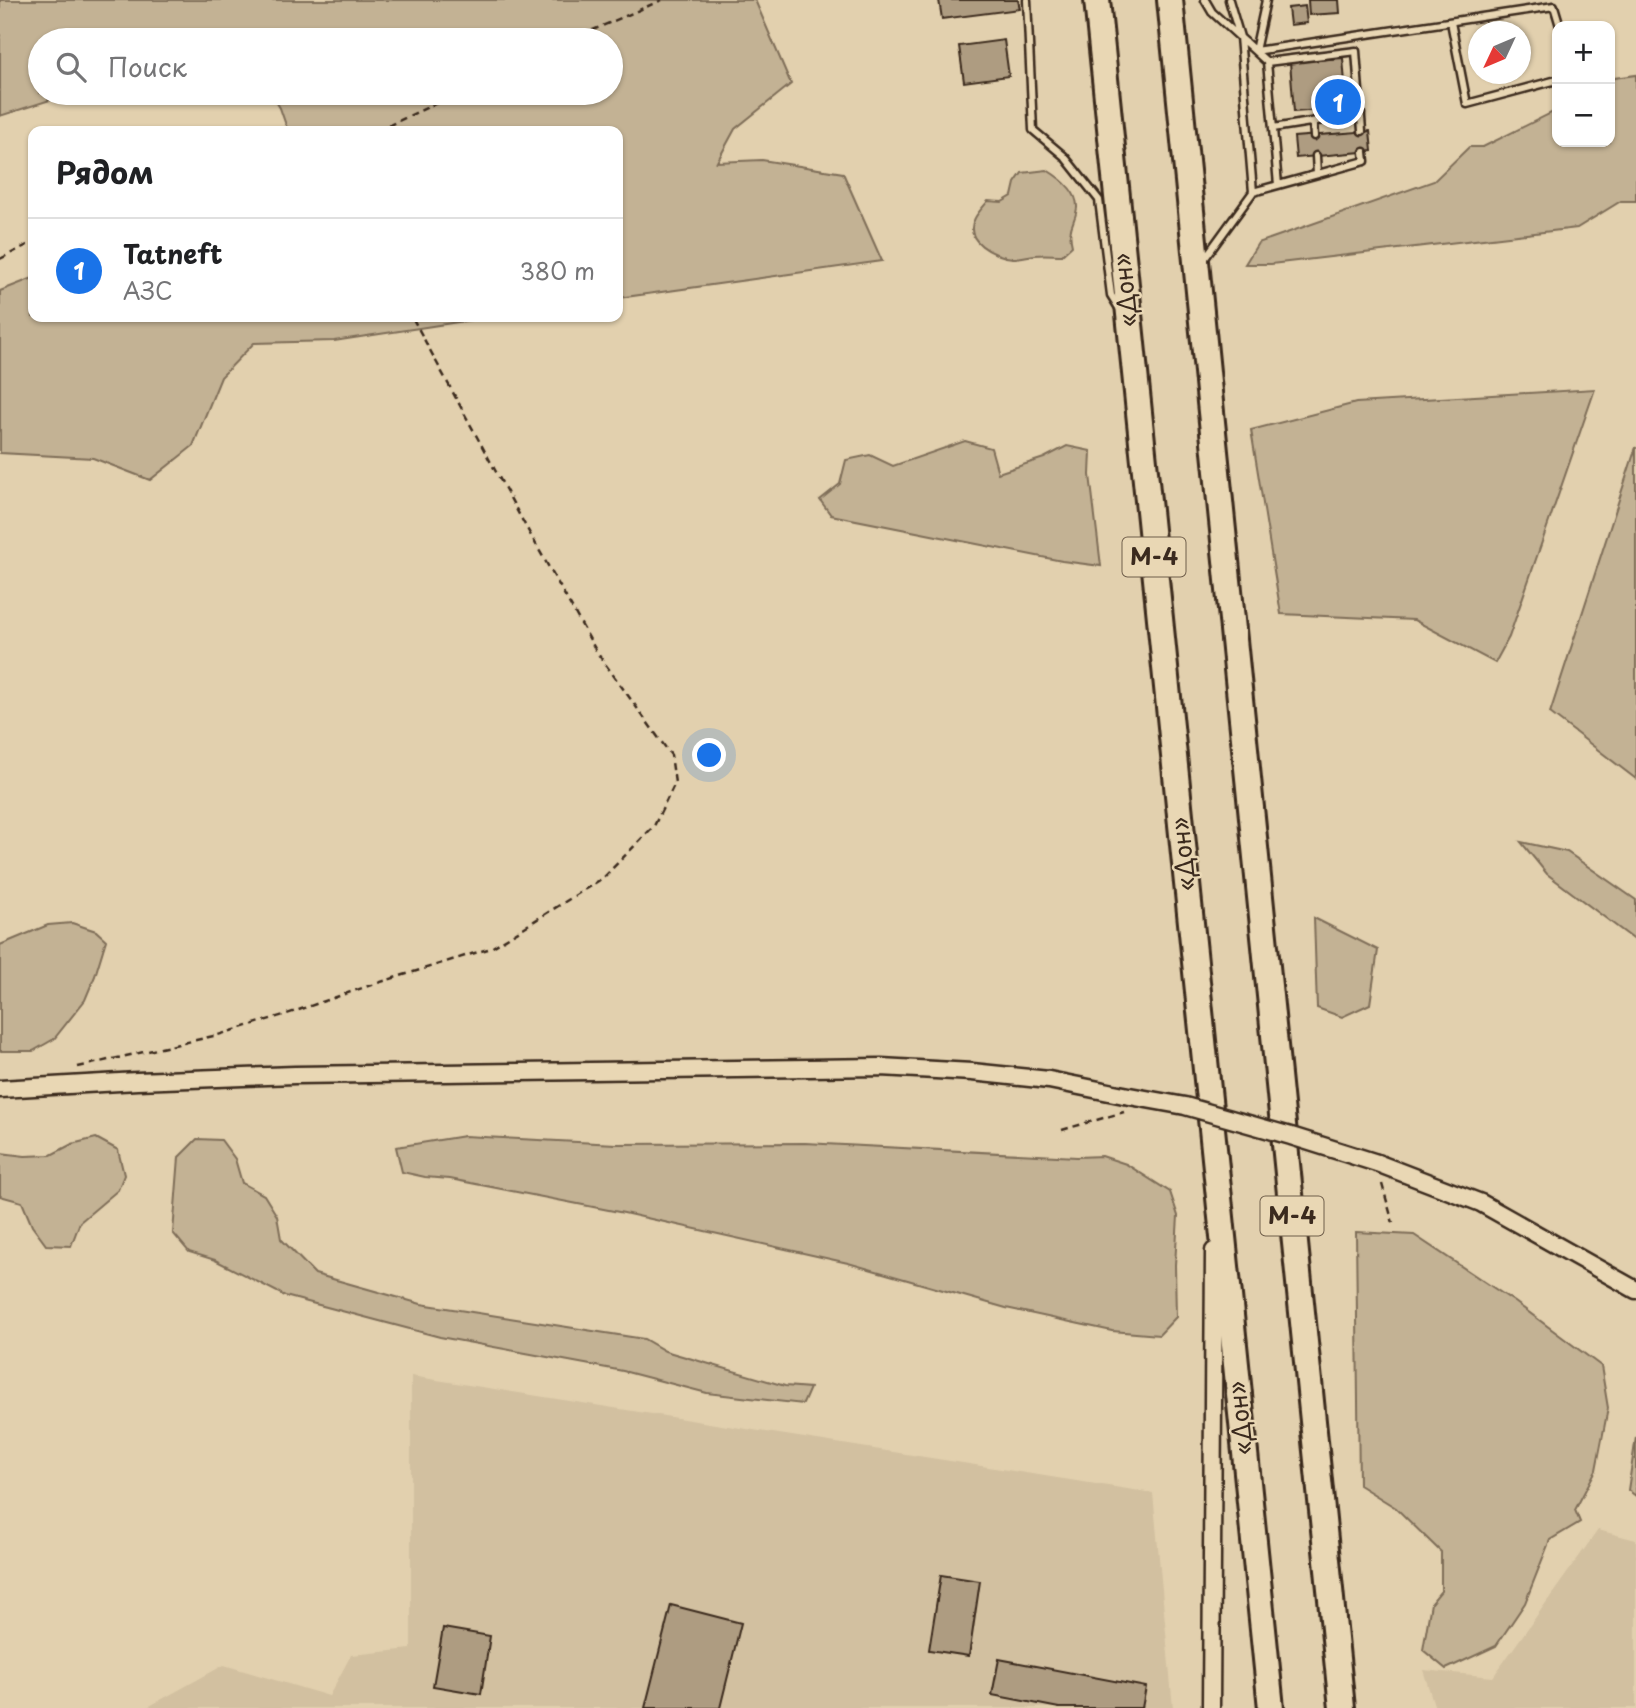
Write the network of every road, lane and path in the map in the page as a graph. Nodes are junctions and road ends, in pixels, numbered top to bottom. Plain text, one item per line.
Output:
1 (662, 0) edge
2 (1027, 0) edge
3 (1097, 0) edge
4 (1170, 0) edge
5 (1205, 0) edge
6 (1229, 0) edge
7 (1266, 0) edge
8 (1558, 21) edge
9 (1451, 22) junction
10 (598, 28) edge
11 (1241, 37) junction
12 (1255, 51) junction
13 (1267, 62) junction
14 (1552, 81) edge
15 (432, 105) edge
16 (1361, 114) junction
17 (1313, 122) junction
18 (388, 126) edge
19 (1273, 128) junction
20 (1362, 131) dead end
21 (1314, 136) dead end
22 (1364, 152) dead end
23 (1316, 156) dead end
24 (1317, 174) junction
25 (1278, 185) junction
26 (1253, 192) junction
27 (28, 245) edge
28 (0, 259) edge
29 (1206, 271) dead end
30 (415, 322) edge
31 (1130, 327) junction
32 (1217, 386) dead end
33 (1210, 412) junction
34 (77, 1068) dead end
35 (0, 1089) edge
36 (1124, 1095) junction
37 (1062, 1130) dead end
38 (1215, 1161) junction
39 (1377, 1163) junction
40 (1393, 1223) dead end
41 (1636, 1290) edge
42 (1211, 1708) edge
43 (1271, 1708) edge
44 (1342, 1708) edge

1 - 10 path
2 - 31 lane
3 - 31 highway, «Дон» / М-4
4 - 33 highway, М-4
5 - 11 lane
6 - 11 lane
7 - 12 lane
8 - 9 lane
9 - 12 lane
9 - 14 lane
11 - 12 lane
11 - 26 lane
12 - 13 lane
13 - 16 lane
13 - 19 lane
15 - 18 path
16 - 17 lane
16 - 20 lane
17 - 19 lane
17 - 21 lane
19 - 25 lane
22 - 24 lane
23 - 24 lane
24 - 25 lane
25 - 26 lane
26 - 29 lane
27 - 28 path
30 - 34 path
31 - 38 highway, «Дон» / М-4
32 - 33 lane
33 - 44 highway, М-4
35 - 36 street
36 - 37 path
36 - 39 street, bridge
38 - 42 street
38 - 43 highway, «Дон» / М-4
39 - 40 path
39 - 41 street

